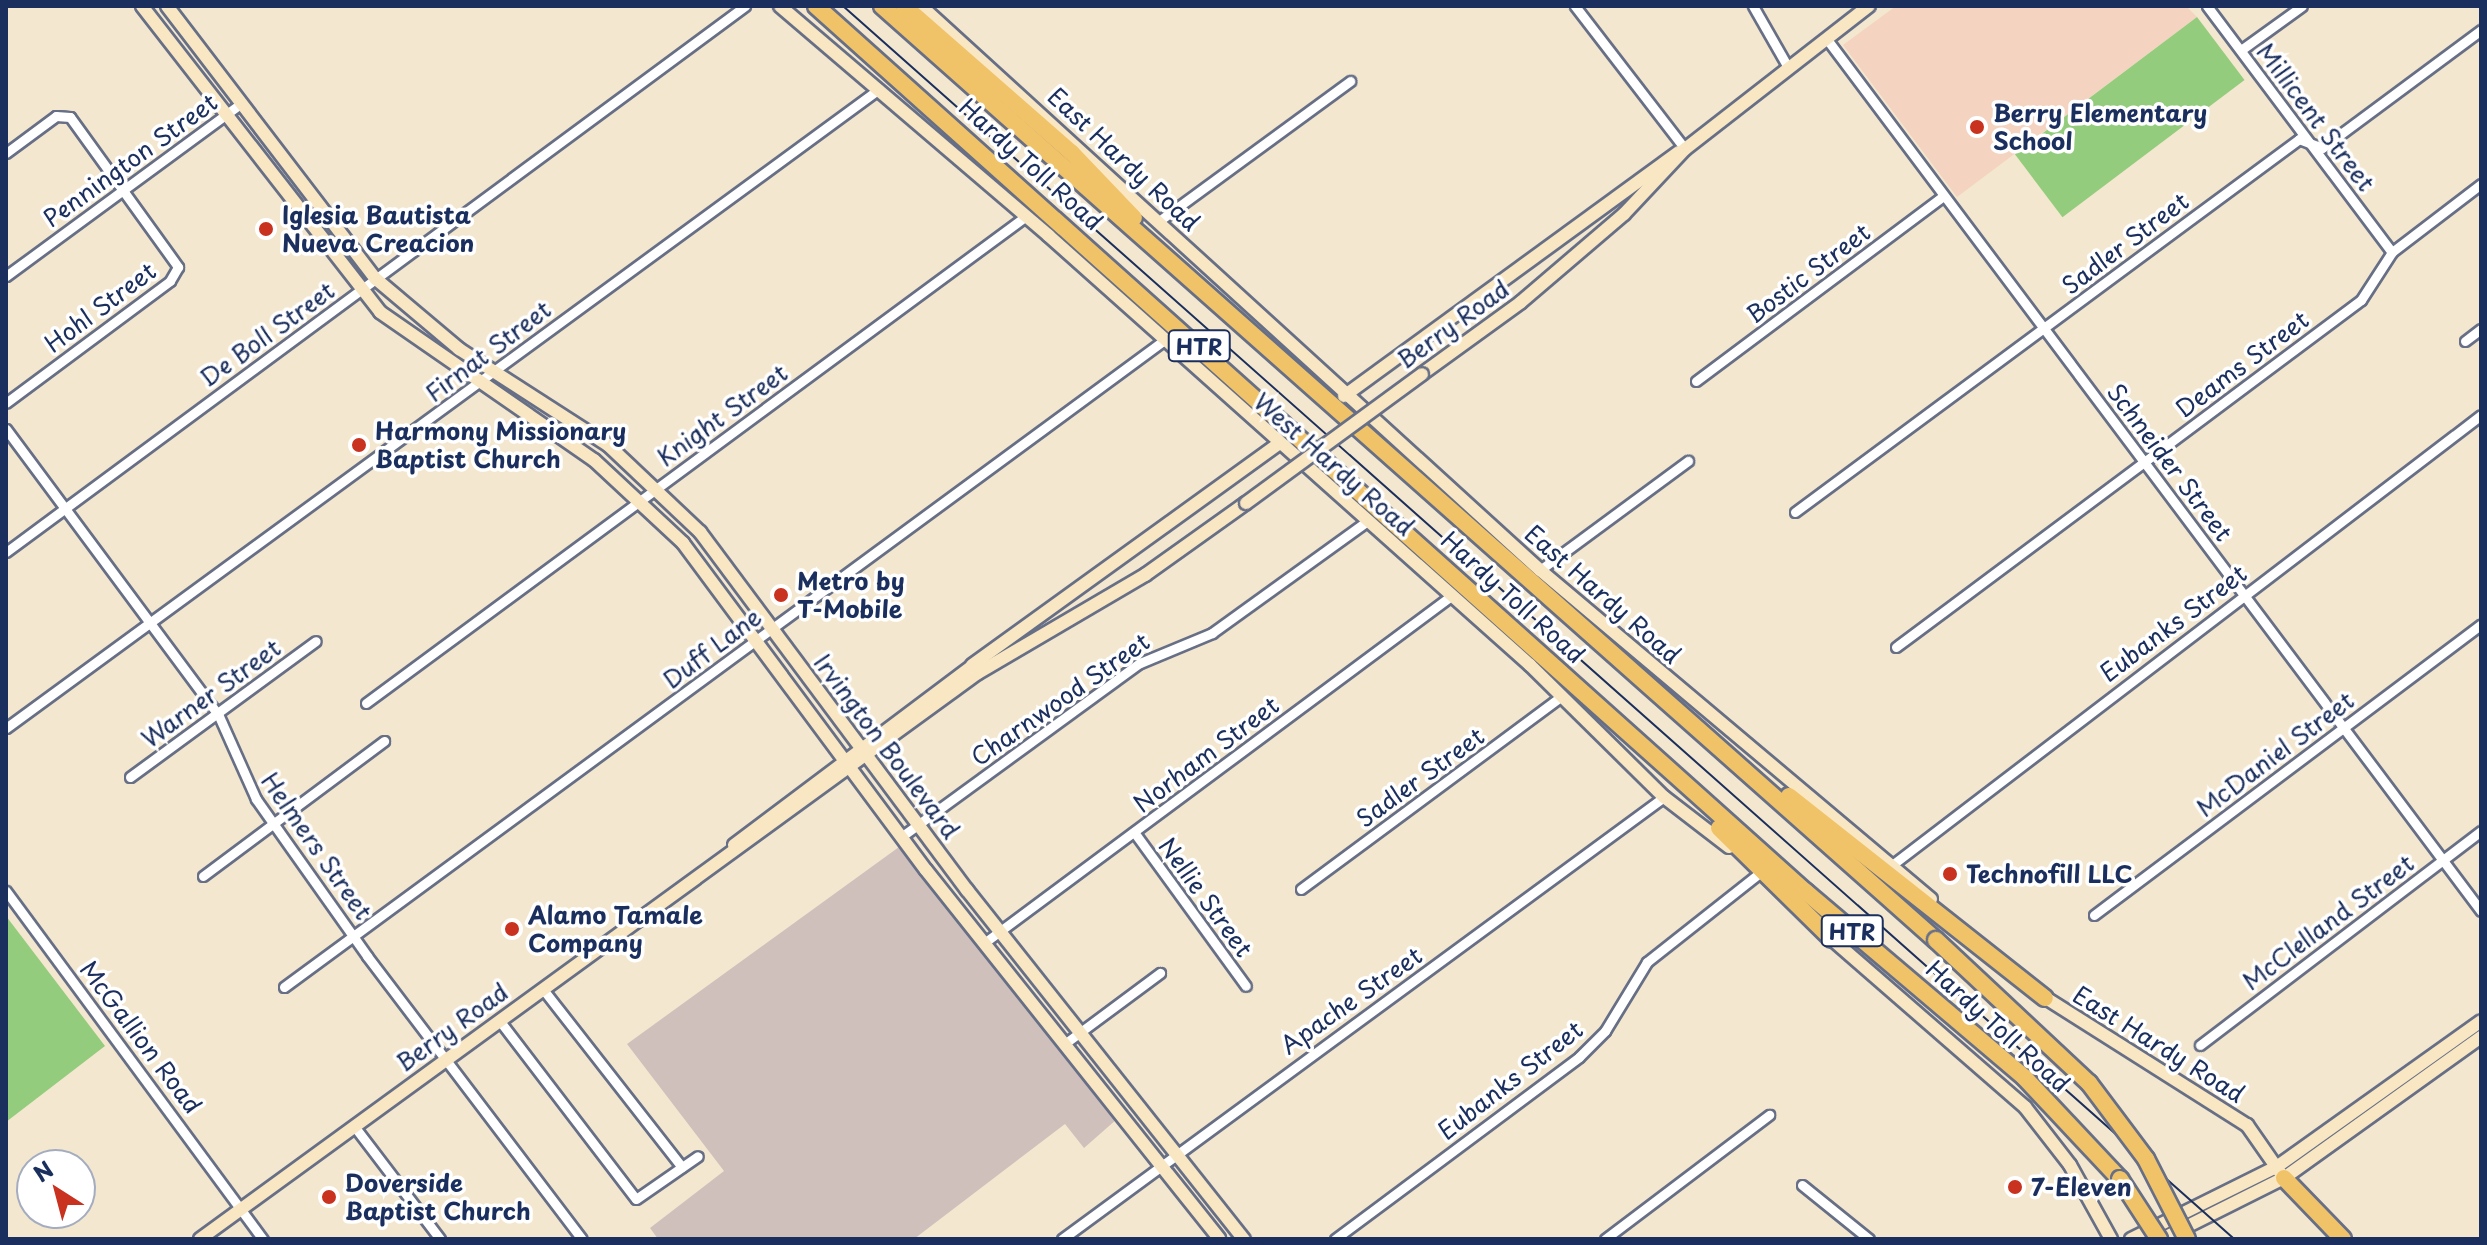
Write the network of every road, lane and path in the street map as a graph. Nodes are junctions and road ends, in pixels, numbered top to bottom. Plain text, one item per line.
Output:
1 (142, 6) edge
2 (745, 6) edge
3 (780, 6) edge
4 (816, 6) edge
5 (882, 6) edge
6 (904, 6) edge
7 (921, 6) edge
8 (1575, 6) edge
9 (1753, 6) edge
10 (1869, 6) edge
11 (2207, 6) edge
12 (2302, 6) edge
13 (167, 7) edge
14 (153, 21) junction
15 (2481, 30) edge
16 (1826, 38) junction
17 (2241, 50) junction
18 (1788, 67) junction
19 (1350, 81) dead end
20 (879, 89) junction
21 (240, 104) junction
22 (224, 116) junction
23 (2310, 145) junction
24 (1685, 149) junction
25 (6, 153) edge
26 (2481, 184) edge
27 (124, 189) junction
28 (1943, 196) junction
29 (1026, 216) junction
30 (1586, 216) junction
31 (1159, 221) junction
32 (1597, 239) junction
33 (2392, 252) junction
34 (6, 276) edge
35 (376, 279) junction
36 (361, 291) junction
37 (1224, 311) junction
38 (2045, 327) junction
39 (2481, 329) edge
40 (1163, 341) junction
41 (2465, 341) dead end
42 (493, 371) junction
43 (1696, 381) dead end
44 (477, 385) junction
45 (1344, 396) junction
46 (6, 403) edge
47 (2481, 415) edge
48 (6, 429) edge
49 (1278, 444) junction
50 (1688, 461) dead end
51 (2144, 461) junction
52 (658, 487) junction
53 (642, 500) junction
54 (66, 510) junction
55 (1795, 512) dead end
56 (1366, 522) junction
57 (6, 552) edge
58 (1540, 570) junction
59 (1089, 582) junction
60 (2244, 594) junction
61 (1451, 596) junction
62 (1098, 603) junction
63 (2481, 624) edge
64 (153, 626) junction
65 (773, 629) junction
66 (758, 640) junction
67 (1032, 640) junction
68 (316, 641) dead end
69 (1896, 647) dead end
70 (972, 665) junction
71 (1578, 689) junction
72 (1562, 696) junction
73 (366, 703) dead end
74 (218, 714) junction
75 (2343, 727) junction
76 (6, 728) edge
77 (384, 741) dead end
78 (858, 746) junction
79 (1718, 747) junction
80 (844, 757) junction
81 (866, 758) junction
82 (852, 768) junction
83 (130, 777) dead end
84 (1664, 797) junction
85 (274, 823) junction
86 (917, 825) junction
87 (2481, 831) edge
88 (1134, 832) junction
89 (901, 837) junction
90 (729, 851) junction
91 (2443, 860) junction
92 (1892, 865) junction
93 (1761, 872) junction
94 (203, 876) dead end
95 (1301, 889) dead end
96 (6, 891) edge
97 (2481, 911) edge
98 (2094, 915) dead end
99 (1000, 930) junction
100 (355, 936) junction
101 (1832, 939) junction
102 (984, 943) junction
103 (1001, 962) junction
104 (1034, 969) junction
105 (1160, 973) dead end
106 (1246, 986) dead end
107 (284, 987) dead end
108 (542, 988) junction
109 (2045, 998) junction
110 (499, 1020) junction
111 (2481, 1021) edge
112 (1084, 1029) junction
113 (2481, 1037) edge
114 (1067, 1042) junction
115 (2200, 1045) dead end
116 (446, 1060) junction
117 (2425, 1071) junction
118 (1769, 1115) dead end
119 (354, 1126) junction
120 (1177, 1151) junction
121 (698, 1156) dead end
122 (1162, 1163) junction
123 (682, 1167) junction
124 (2281, 1172) junction
125 (1802, 1185) dead end
126 (242, 1208) junction
127 (200, 1239) edge
128 (263, 1239) edge
129 (440, 1239) edge
130 (582, 1239) edge
131 (1062, 1239) edge
132 (1219, 1239) edge
133 (1244, 1239) edge
134 (1335, 1239) edge
135 (1605, 1239) edge
136 (1869, 1239) edge
137 (2111, 1239) edge
138 (2131, 1239) edge
139 (2161, 1239) edge
140 (2187, 1239) edge
141 (2343, 1239) edge

1 - 14 main road, Irvington Boulevard
2 - 35 street, De Boll Street
3 - 20 main road, West Hardy Road
4 - 71 highway, Hardy Toll Road / HTR
5 - 37 highway, Hardy Toll Road / HTR
6 - 37 highway
7 - 31 main road, East Hardy Road
8 - 24 street
9 - 18 street
10 - 16 main road, Berry Road
11 - 17 street, Millicent Street
12 - 17 street
13 - 14 main road
13 - 21 main road, Irvington Boulevard
14 - 22 main road, Irvington Boulevard
15 - 23 street, Sadler Street
16 - 18 main road, Berry Road
16 - 28 street, Schneider Street
17 - 23 street, Millicent Street
18 - 24 main road, Berry Road
19 - 31 street
20 - 29 main road, West Hardy Road
20 - 42 street, Firnat Street
21 - 22 street, Pennington Street
21 - 35 main road, Irvington Boulevard
22 - 27 street, Pennington Street
22 - 36 main road, Irvington Boulevard
23 - 33 street, Millicent Street
23 - 38 street, Sadler Street
24 - 30 main road
24 - 32 main road, Berry Road
25 - 27 street
26 - 33 street, Deams Street
27 - 34 street, Pennington Street
27 - 46 street, Hohl Street
28 - 38 street, Schneider Street
28 - 43 street, Bostic Street
29 - 40 main road, West Hardy Road
29 - 52 street, Knight Street
30 - 32 main road
30 - 45 main road
31 - 45 main road, East Hardy Road
32 - 62 main road, Berry Road, bridge
33 - 51 street, Deams Street
35 - 36 street, De Boll Street
35 - 42 main road, Irvington Boulevard
36 - 44 main road, Irvington Boulevard
36 - 54 street, De Boll Street
37 - 79 highway, Hardy Toll Road / HTR
38 - 51 street, Schneider Street
38 - 55 street, Sadler Street
39 - 41 street
40 - 49 main road, West Hardy Road
40 - 65 street, Duff Lane
42 - 44 street, Firnat Street
42 - 52 main road, Irvington Boulevard
44 - 53 main road, Irvington Boulevard
44 - 64 street, Firnat Street
45 - 58 main road, East Hardy Road
47 - 60 street, Eubanks Street
48 - 54 street, Helmers Street
49 - 56 main road, West Hardy Road
49 - 59 main road
50 - 58 street
51 - 60 street, Schneider Street
51 - 69 street, Deams Street
52 - 53 street, Knight Street
52 - 65 main road, Irvington Boulevard
53 - 66 main road, Irvington Boulevard
53 - 73 street, Knight Street
54 - 57 street, De Boll Street
54 - 64 street, Helmers Street
56 - 61 main road, West Hardy Road
56 - 86 street, Charnwood Street
58 - 92 main road, East Hardy Road
59 - 62 main road
59 - 70 main road
60 - 75 street, Schneider Street
60 - 92 street, Eubanks Street
61 - 72 main road, West Hardy Road
61 - 88 street, Norham Street
62 - 67 main road, Berry Road
63 - 75 street, McDaniel Street
64 - 74 street, Helmers Street
64 - 76 street, Firnat Street
65 - 66 street, Duff Lane
65 - 78 main road, Irvington Boulevard
66 - 80 main road, Irvington Boulevard
66 - 100 street, Duff Lane
67 - 70 main road, Berry Road
67 - 81 main road, Berry Road
68 - 74 street, Warner Street
70 - 78 main road, Berry Road
71 - 101 highway
71 - 139 highway, Hardy Toll Road / HTR, bridge
72 - 84 main road, West Hardy Road
72 - 95 street, Sadler Street
74 - 83 street, Warner Street
74 - 85 street, Helmers Street
75 - 91 street, Schneider Street
75 - 98 street, McDaniel Street
77 - 85 street
78 - 80 main road, Berry Road
78 - 81 main road, Irvington Boulevard
79 - 109 highway
79 - 140 highway, Hardy Toll Road / HTR, bridge
80 - 82 main road, Irvington Boulevard
80 - 90 main road, Berry Road
81 - 82 main road, Berry Road
81 - 86 main road, Irvington Boulevard
82 - 89 main road, Irvington Boulevard
82 - 90 main road, Berry Road
84 - 93 main road, West Hardy Road
84 - 120 street, Apache Street
85 - 94 street
85 - 100 street, Helmers Street
86 - 89 street, Charnwood Street
86 - 99 main road, Irvington Boulevard
87 - 91 street, McClelland Street
88 - 99 street, Norham Street
88 - 106 street, Nellie Street
89 - 102 main road, Irvington Boulevard
90 - 108 main road, Berry Road
91 - 97 street, Schneider Street
91 - 115 street, McClelland Street
92 - 109 main road, East Hardy Road
93 - 101 main road, West Hardy Road
93 - 134 street, Eubanks Street
96 - 126 street, McGallion Road
99 - 102 street, Norham Street
99 - 104 main road, Irvington Boulevard
100 - 107 street, Duff Lane
100 - 116 street, Helmers Street
101 - 137 main road, West Hardy Road
102 - 103 main road, Irvington Boulevard
103 - 104 main road
103 - 114 main road, Irvington Boulevard
104 - 112 main road, Irvington Boulevard
105 - 112 street
108 - 110 main road, Berry Road
108 - 123 street
109 - 124 main road, East Hardy Road
110 - 116 main road, Berry Road
110 - 123 street
111 - 117 main road
112 - 114 street
112 - 120 main road, Irvington Boulevard
113 - 117 main road
114 - 122 main road, Irvington Boulevard
116 - 119 main road, Berry Road
116 - 130 street, Helmers Street
117 - 124 main road
118 - 135 street
119 - 126 main road, Berry Road
119 - 129 street
120 - 122 street, Apache Street
120 - 133 main road, Irvington Boulevard
121 - 123 street
122 - 131 street, Apache Street
122 - 132 main road, Irvington Boulevard
124 - 138 main road
124 - 139 main road
124 - 141 highway
125 - 136 street
126 - 127 main road, Berry Road
126 - 128 street, McGallion Road

